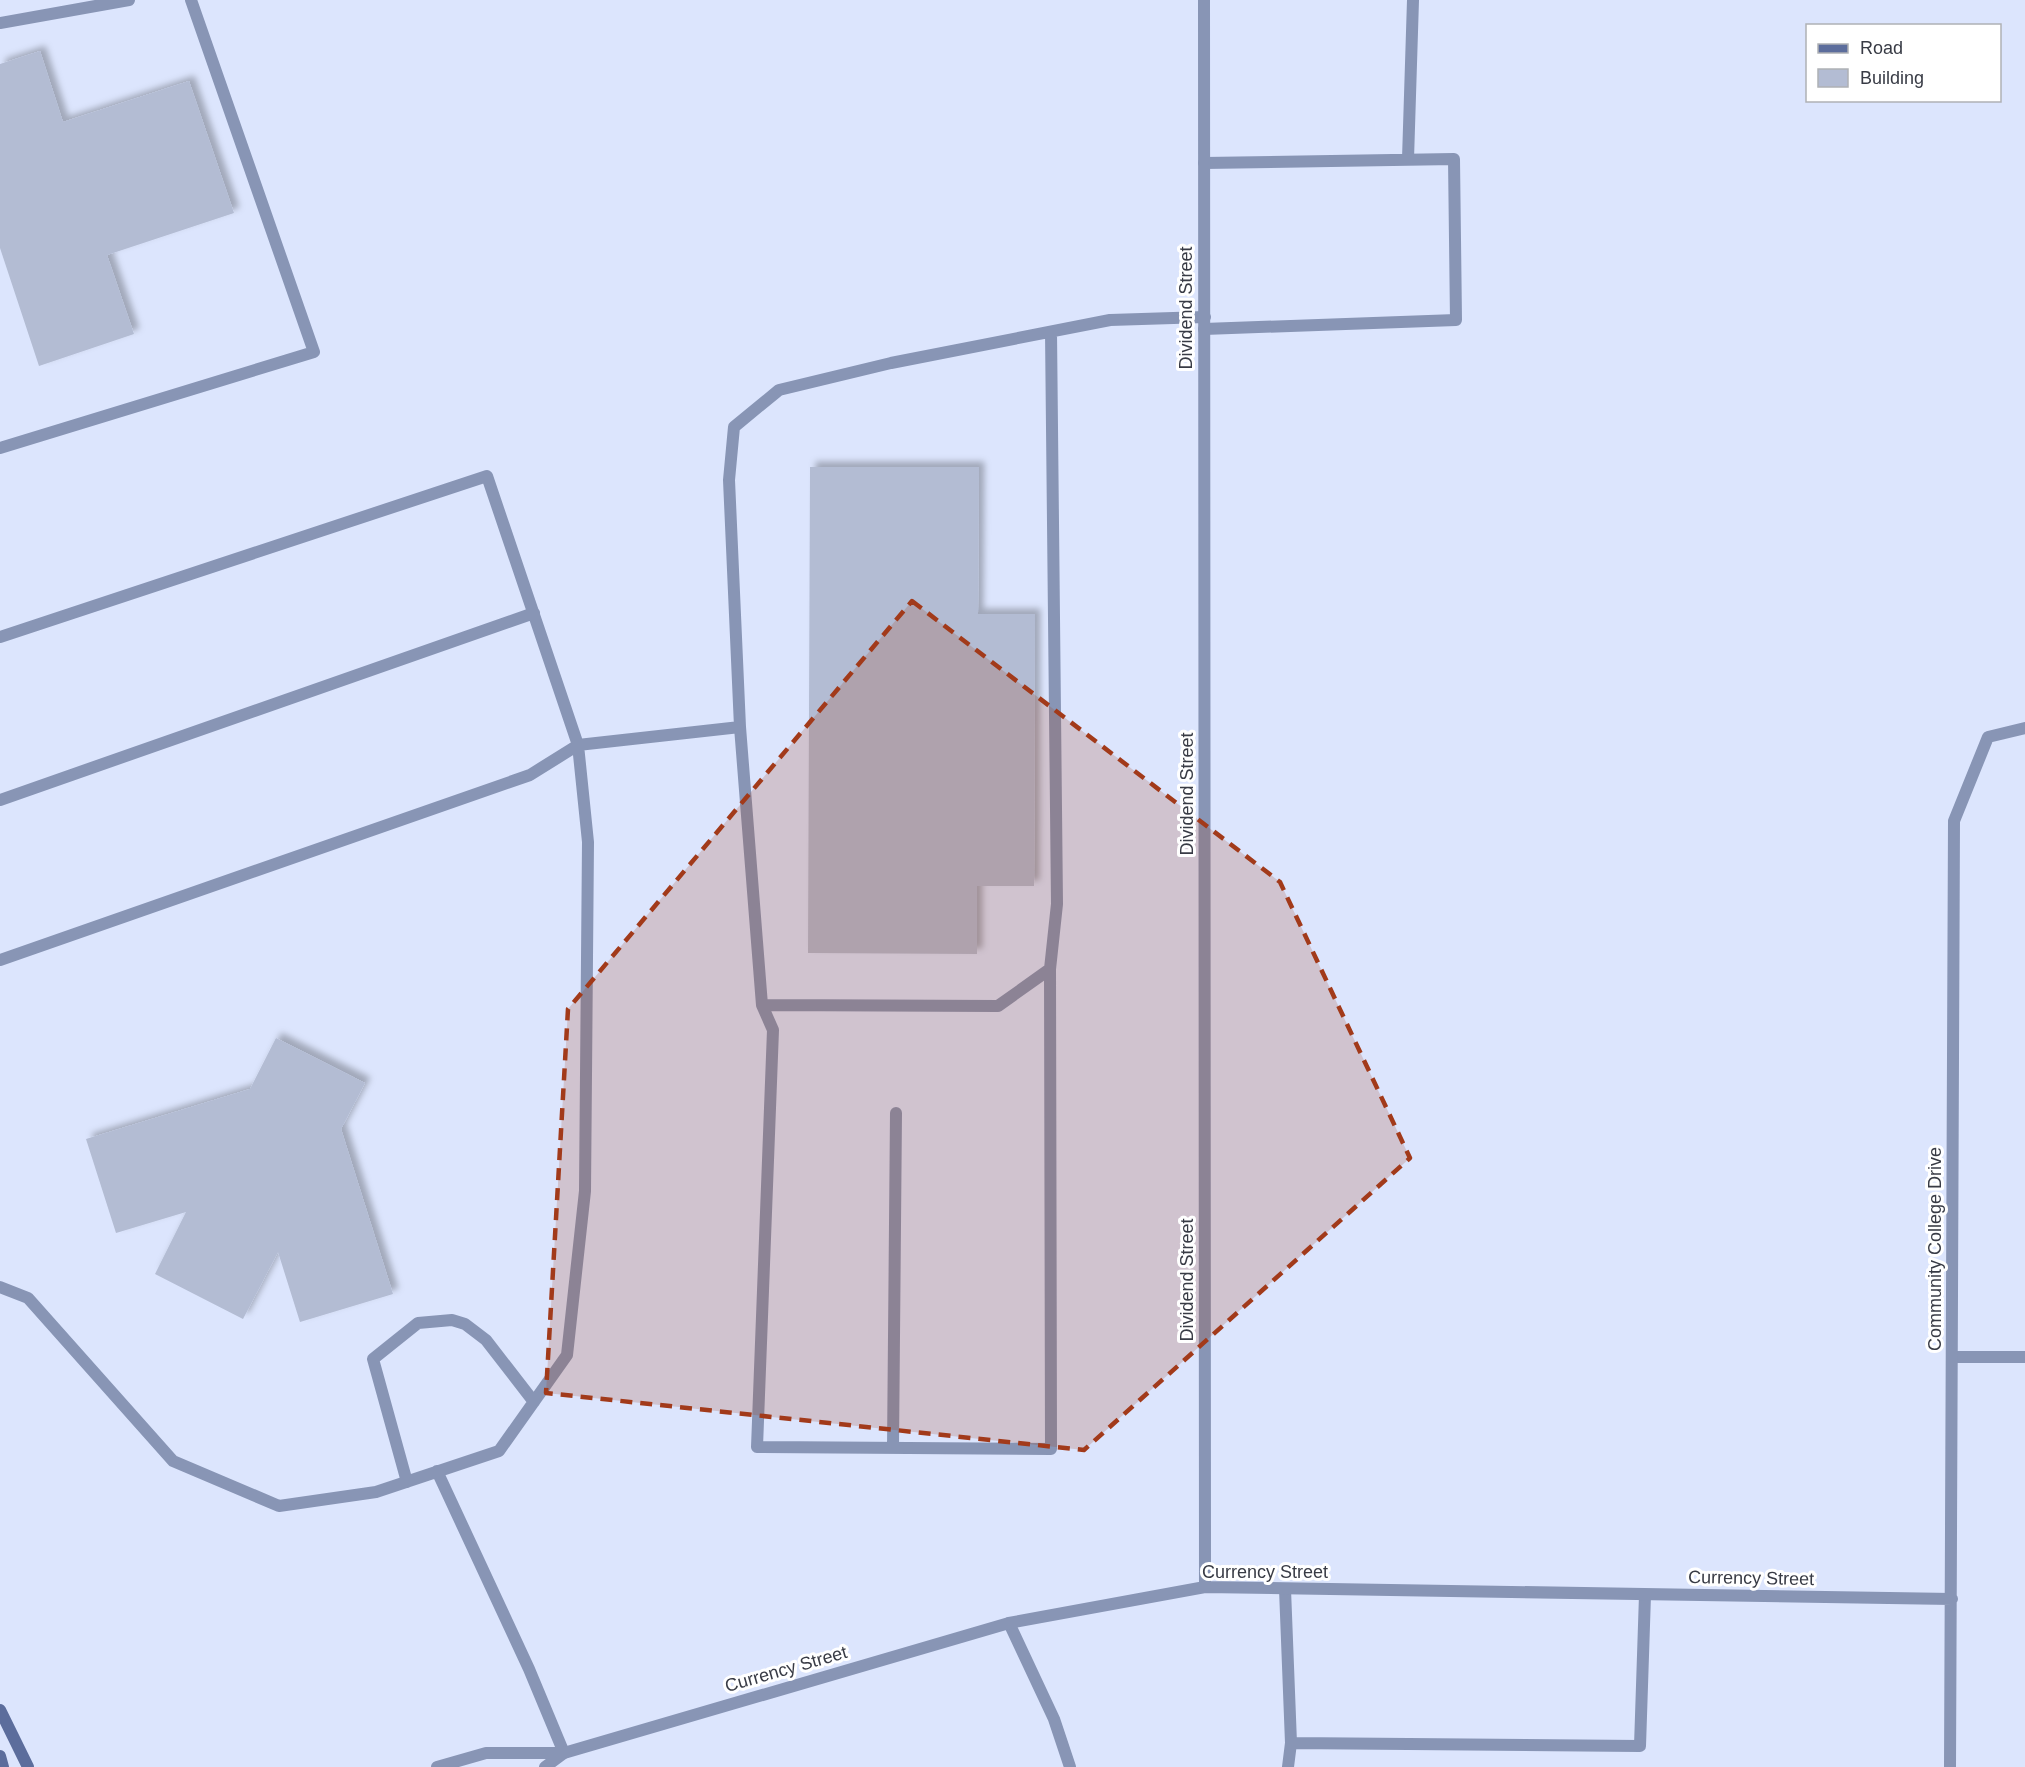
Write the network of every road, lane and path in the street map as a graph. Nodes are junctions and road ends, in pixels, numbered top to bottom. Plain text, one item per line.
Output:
1 (129, 0) edge
2 (191, 0) edge
3 (1204, 0) edge
4 (1413, 0) edge
5 (0, 23) edge
6 (1408, 159) junction
7 (1204, 163) junction
8 (1204, 323) junction
9 (1050, 332) junction
10 (0, 448) edge
11 (534, 613) junction
12 (0, 637) edge
13 (740, 728) junction
14 (2025, 728) edge
15 (578, 745) junction
16 (0, 800) edge
17 (0, 960) edge
18 (1050, 969) junction
19 (762, 1005) junction
20 (896, 1113) dead end
21 (0, 1287) edge
22 (1953, 1357) junction
23 (2025, 1357) edge
24 (534, 1402) junction
25 (893, 1448) junction
26 (437, 1471) junction
27 (407, 1482) junction
28 (1205, 1587) junction
29 (1285, 1589) junction
30 (1645, 1595) junction
31 (1952, 1599) junction
32 (1009, 1623) junction
33 (0, 1710) edge
34 (1291, 1743) junction
35 (564, 1753) junction
36 (0, 1756) edge
37 (3, 1767) edge
38 (28, 1767) edge
39 (437, 1767) edge
40 (545, 1767) edge
41 (1070, 1767) edge
42 (1288, 1767) edge
43 (1950, 1767) edge

1 - 5 street
2 - 10 street
3 - 7 street, Dividend Street
4 - 6 street
6 - 7 street
6 - 8 street
7 - 8 street, Dividend Street
8 - 9 street
8 - 28 street, Dividend Street
9 - 13 street
9 - 18 street
11 - 12 street
11 - 15 street
11 - 16 street
13 - 15 street
13 - 19 street
14 - 22 street, Community College Drive
15 - 17 street
15 - 24 street
18 - 19 street
18 - 25 street
19 - 25 street
20 - 25 street
21 - 27 street
22 - 23 street
22 - 31 street, Community College Drive
24 - 26 street
24 - 27 street
26 - 27 street
26 - 35 street
28 - 29 street, Currency Street
28 - 32 street, Currency Street
29 - 30 street, Currency Street
29 - 34 street
30 - 31 street, Currency Street
30 - 34 street
31 - 43 street, Community College Drive
32 - 35 street, Currency Street
32 - 41 street
33 - 38 main road
34 - 42 street
35 - 39 street, Currency Street
35 - 40 street, Currency Street
36 - 37 main road

